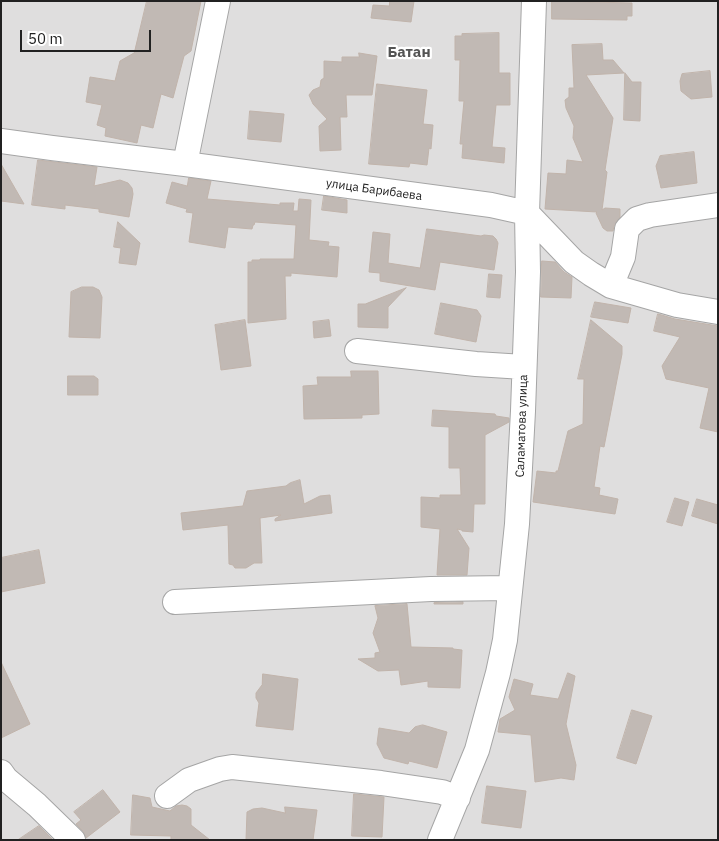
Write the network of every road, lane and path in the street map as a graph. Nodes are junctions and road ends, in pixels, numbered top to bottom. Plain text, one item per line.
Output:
1 (218, 1) edge
2 (534, 1) edge
3 (1, 140) edge
4 (184, 164) junction
5 (718, 205) edge
6 (527, 213) junction
7 (611, 286) junction
8 (718, 312) edge
9 (357, 351) dead end
10 (524, 366) junction
11 (510, 588) junction
12 (175, 602) dead end
13 (1, 772) edge
14 (167, 796) dead end
15 (458, 798) junction
16 (73, 840) edge
17 (440, 840) edge

1 - 4 street
2 - 6 street, Саламатова улица
3 - 4 street, улица Барибаева
4 - 6 street, улица Барибаева
5 - 7 street
6 - 7 street
6 - 10 street, Саламатова улица
7 - 8 street
9 - 10 street
10 - 11 street, Саламатова улица
11 - 12 street
11 - 15 street, Саламатова улица
13 - 16 street
14 - 15 street
15 - 17 street, Саламатова улица

